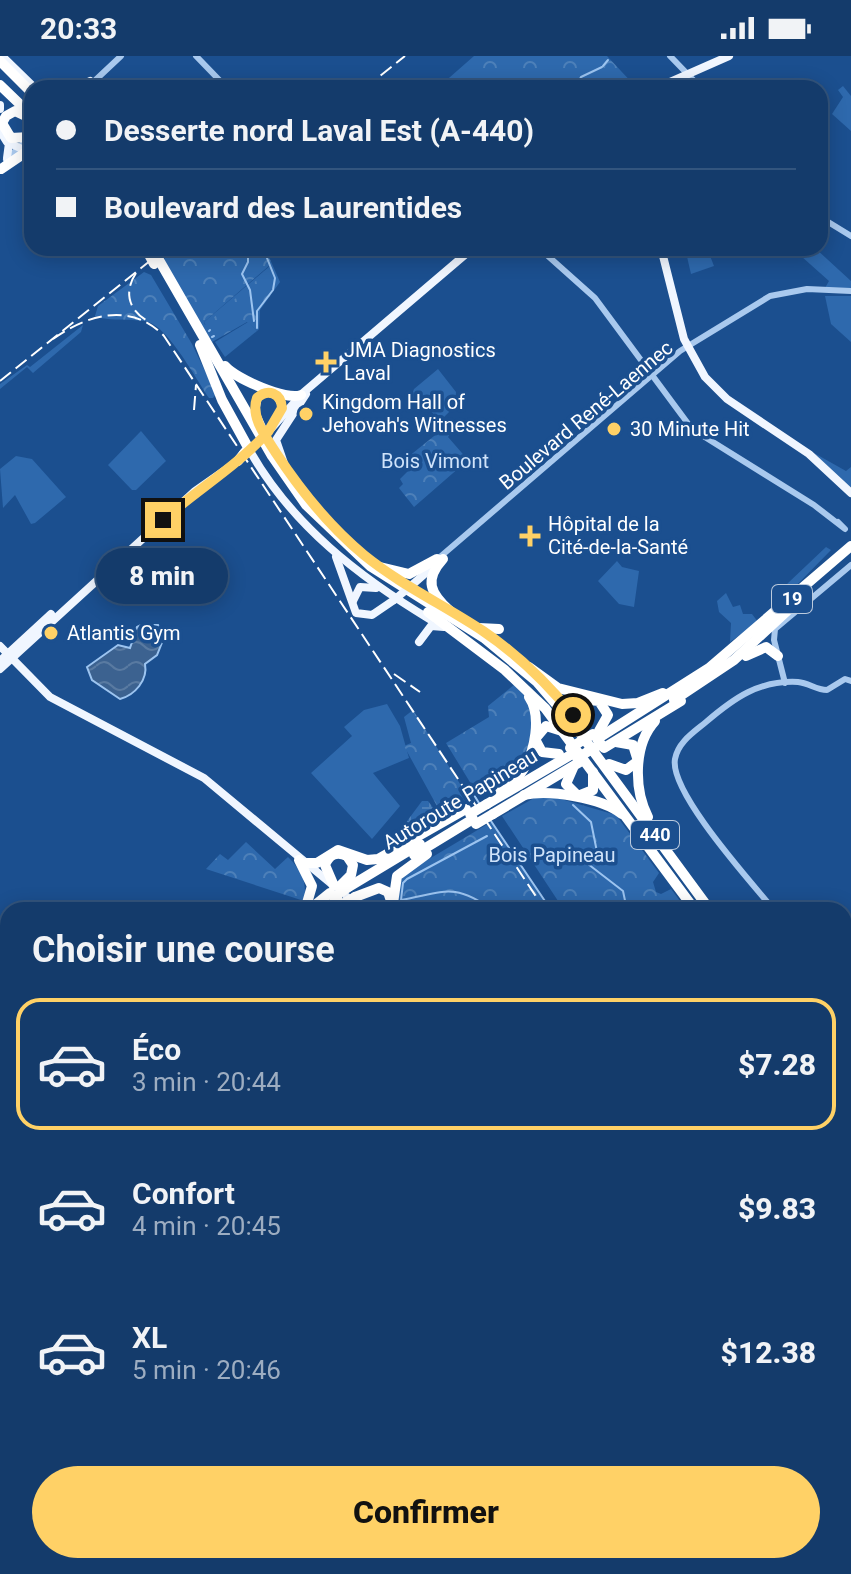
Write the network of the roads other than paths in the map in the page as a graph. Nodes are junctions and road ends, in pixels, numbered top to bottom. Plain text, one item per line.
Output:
1 (119, 56) edge
2 (196, 56) edge
3 (670, 56) edge
4 (729, 56) edge
5 (1, 59) edge
6 (0, 71) edge
7 (684, 73) junction
8 (24, 80) edge
9 (26, 80) edge
10 (93, 80) edge
11 (219, 80) edge
12 (672, 80) edge
13 (691, 80) edge
14 (0, 85) edge
15 (24, 94) edge
16 (24, 110) edge
17 (24, 115) edge
18 (0, 131) edge
19 (24, 143) edge
20 (24, 143) edge
21 (24, 144) edge
22 (24, 144) edge
23 (2, 166) edge
24 (828, 224) edge
25 (851, 238) edge
26 (153, 256) edge
27 (464, 256) edge
28 (548, 256) edge
29 (661, 256) edge
30 (157, 262) junction
31 (851, 293) edge
32 (200, 345) junction
33 (686, 349) junction
34 (212, 352) junction
35 (652, 375) junction
36 (279, 392) junction
37 (304, 395) junction
38 (290, 409) junction
39 (277, 421) junction
40 (269, 434) junction
41 (247, 455) junction
42 (286, 469) junction
43 (296, 492) junction
44 (851, 493) edge
45 (838, 522) dead end
46 (344, 537) junction
47 (329, 547) junction
48 (851, 548) edge
49 (440, 559) junction
50 (380, 567) junction
51 (850, 567) edge
52 (392, 598) junction
53 (422, 611) junction
54 (450, 611) junction
55 (787, 618) junction
56 (444, 627) junction
57 (427, 630) junction
58 (761, 637) junction
59 (464, 640) junction
60 (419, 642) dead end
61 (731, 651) junction
62 (6, 655) edge
63 (778, 656) junction
64 (731, 665) junction
65 (529, 667) junction
66 (0, 669) edge
67 (784, 681) junction
68 (851, 681) edge
69 (519, 682) junction
70 (663, 693) junction
71 (679, 702) junction
72 (581, 725) junction
73 (564, 732) junction
74 (601, 740) junction
75 (559, 754) junction
76 (575, 757) junction
77 (609, 764) junction
78 (593, 771) junction
79 (499, 790) junction
80 (524, 795) junction
81 (488, 807) junction
82 (471, 817) junction
83 (648, 817) junction
84 (629, 821) junction
85 (435, 828) junction
86 (453, 838) junction
87 (655, 848) junction
88 (312, 866) junction
89 (380, 875) junction
90 (341, 894) edge
91 (687, 900) joint
92 (309, 902) edge
93 (350, 902) edge
94 (391, 902) edge
95 (391, 902) edge
96 (695, 902) edge
97 (709, 902) edge
98 (709, 902) edge
99 (766, 902) edge
100 (593, 1574) edge
101 (601, 1574) edge

1 - 10 street
2 - 11 street
3 - 7 street
4 - 7 main road
5 - 8 highway
5 - 9 main road
6 - 15 highway
7 - 12 main road
7 - 13 street
14 - 16 highway
17 - 19 highway
18 - 20 main road
21 - 23 highway
22 - 23 main road
24 - 25 street
26 - 30 highway, 440
27 - 37 main road
28 - 35 street
29 - 33 main road
30 - 32 highway, 440
30 - 34 highway, 440
31 - 33 street, Boulevard René-Laennec
32 - 41 highway
32 - 53 highway, 440
33 - 35 street, Boulevard René-Laennec
33 - 44 main road
34 - 36 highway
34 - 43 highway, 440
35 - 45 street
35 - 49 street, Boulevard René-Laennec
36 - 37 highway
36 - 38 highway
37 - 38 main road
37 - 42 main road
38 - 39 main road
38 - 40 main road
39 - 40 main road
39 - 42 main road
40 - 41 main road, bridge
41 - 47 main road
41 - 62 main road
42 - 46 main road
43 - 46 highway
43 - 97 highway, 440
46 - 50 highway
47 - 52 main road
47 - 52 main road
48 - 58 highway, Autoroute Papineau / 19
48 - 61 highway, Autoroute Papineau / 19
49 - 50 highway
49 - 52 main road, bridge
49 - 54 highway
50 - 54 highway
51 - 55 street
52 - 53 main road
53 - 56 main road
53 - 57 main road
53 - 59 highway
53 - 87 highway, 440
54 - 65 highway
55 - 63 street
55 - 67 street
56 - 57 main road
56 - 59 main road
57 - 60 main road
58 - 64 highway
58 - 74 highway, Autoroute Papineau / 19
59 - 69 highway
61 - 70 highway
61 - 74 highway, Autoroute Papineau / 19
62 - 66 main road
62 - 88 main road
63 - 64 highway
63 - 67 street
64 - 71 highway
65 - 70 highway
65 - 72 highway
67 - 68 street
67 - 99 street
69 - 73 highway
69 - 79 highway
70 - 74 highway
71 - 74 highway
71 - 83 highway
72 - 74 highway
72 - 77 highway
73 - 75 highway
73 - 78 highway
74 - 76 highway, Autoroute Papineau / 19
74 - 77 highway
75 - 76 highway
75 - 79 highway
76 - 78 highway
76 - 80 highway
76 - 81 highway, Autoroute Papineau / 19
77 - 83 highway
78 - 84 highway
79 - 81 highway
80 - 81 highway
80 - 84 highway
81 - 82 highway, Autoroute Papineau / 19, bridge
82 - 85 highway
82 - 86 highway
82 - 89 highway, Autoroute Papineau / 19
82 - 90 highway, Autoroute Papineau / 19
83 - 98 highway
84 - 91 highway
85 - 88 highway
85 - 90 highway
86 - 89 highway
86 - 94 highway
87 - 91 highway
87 - 96 highway, 440
88 - 90 main road
88 - 92 highway
88 - 93 main road
89 - 90 highway, Autoroute Papineau / 19
90 - 95 highway
100 - 101 highway

